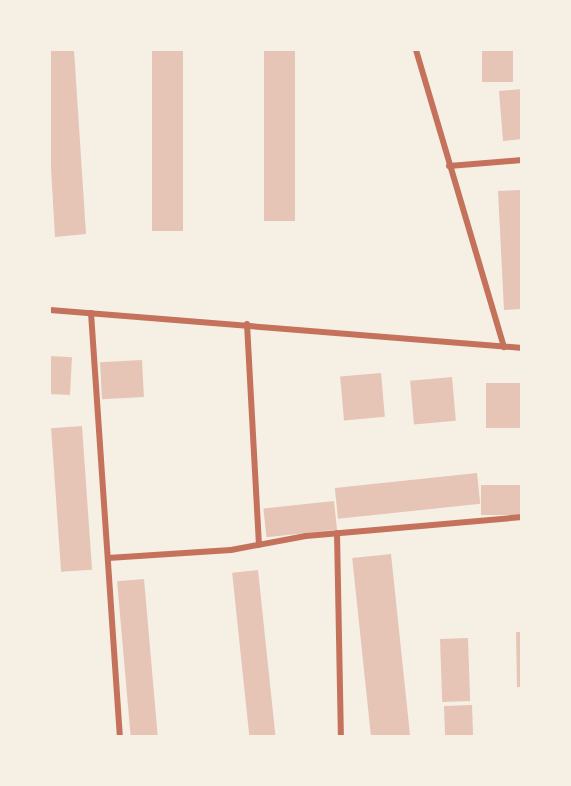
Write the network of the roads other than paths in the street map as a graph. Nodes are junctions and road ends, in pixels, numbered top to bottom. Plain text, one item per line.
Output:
1 (416, 50) edge
2 (522, 160) edge
3 (449, 166) junction
4 (50, 310) edge
5 (91, 313) junction
6 (247, 324) junction
7 (504, 347) junction
8 (522, 348) edge
9 (522, 517) edge
10 (337, 533) junction
11 (259, 545) junction
12 (108, 558) junction
13 (120, 736) edge
14 (341, 736) edge

1 - 3 street
2 - 3 street
3 - 7 street
4 - 5 street
5 - 6 street
5 - 12 street
6 - 7 street
6 - 11 street
7 - 8 street
9 - 10 street
10 - 11 street
10 - 14 street
11 - 12 street
12 - 13 street

